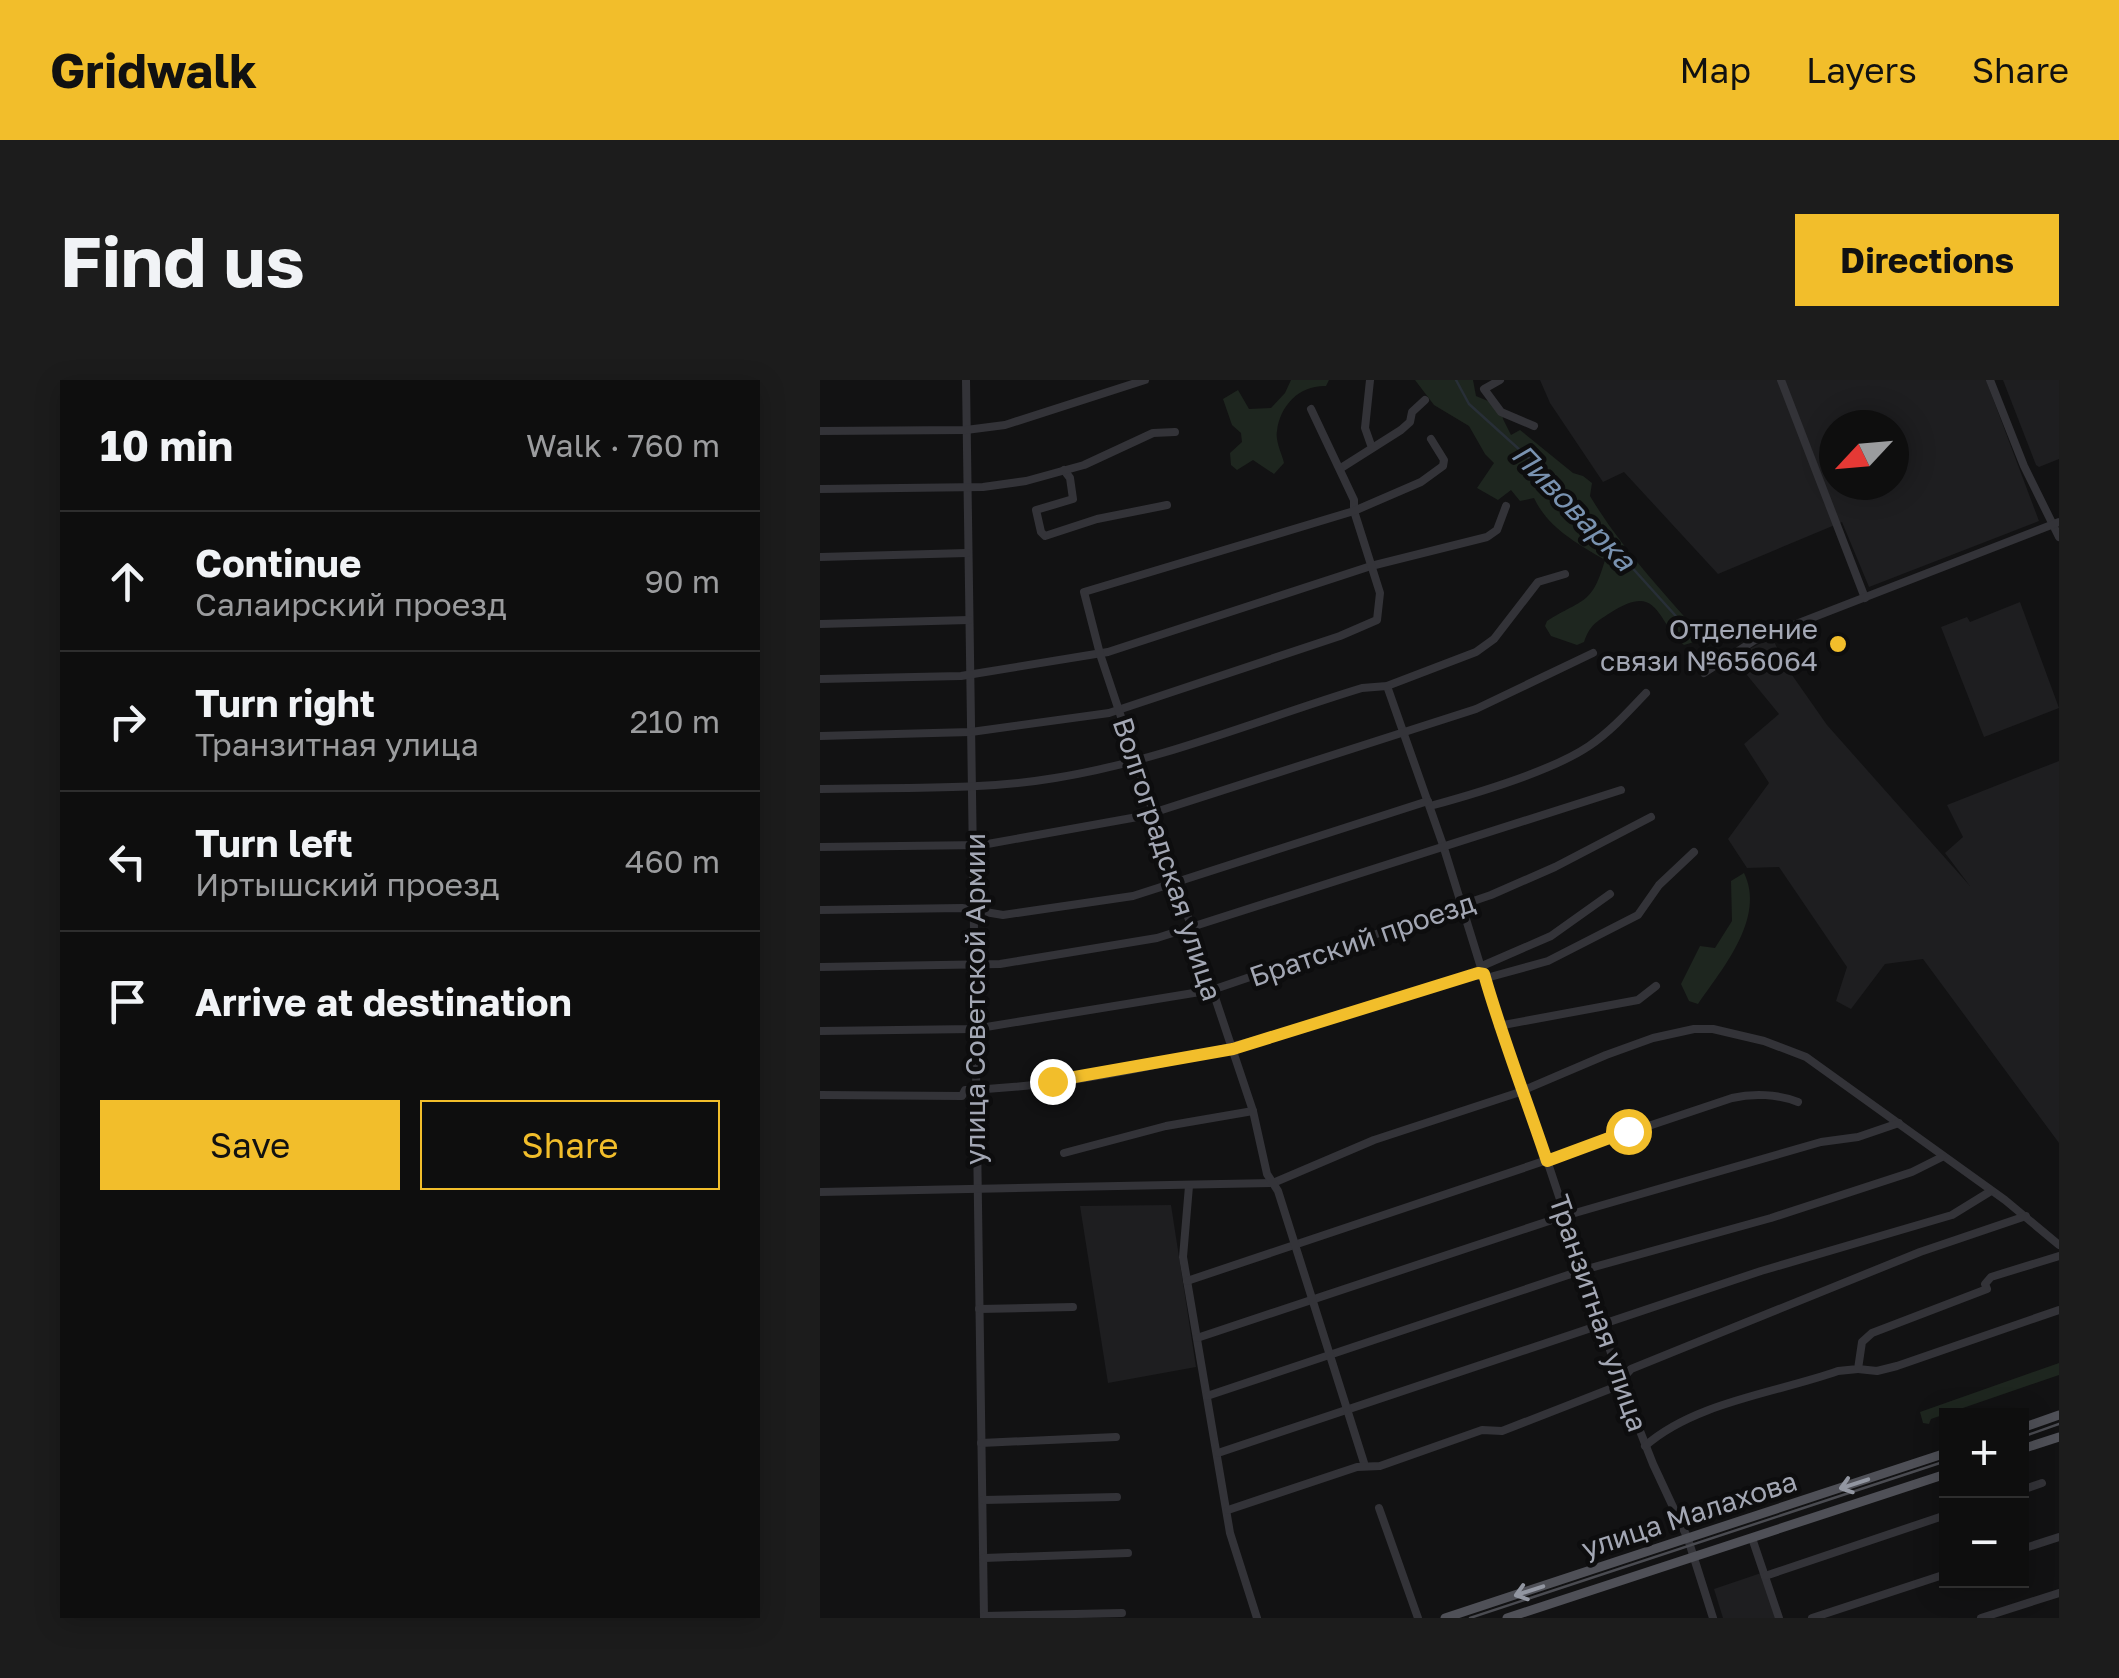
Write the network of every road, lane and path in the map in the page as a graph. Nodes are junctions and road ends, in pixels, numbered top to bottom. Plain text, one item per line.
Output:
1 (966, 380) edge
2 (1144, 380) edge
3 (1370, 380) edge
4 (1500, 380) edge
5 (1781, 380) edge
6 (1990, 380) edge
7 (1425, 400) dead end
8 (1310, 409) dead end
9 (1534, 426) dead end
10 (966, 430) junction
11 (820, 431) edge
12 (1175, 432) dead end
13 (1430, 439) dead end
14 (1372, 448) junction
15 (1341, 468) junction
16 (1064, 470) junction
17 (967, 486) junction
18 (820, 488) edge
19 (1166, 505) dead end
20 (1506, 506) dead end
21 (1354, 511) junction
22 (2056, 523) edge
23 (2059, 538) edge
24 (967, 553) junction
25 (820, 556) edge
26 (1371, 566) junction
27 (1564, 574) dead end
28 (1864, 598) junction
29 (969, 620) junction
30 (820, 624) edge
31 (1592, 653) dead end
32 (1100, 654) junction
33 (1704, 673) dead end
34 (970, 674) junction
35 (820, 679) edge
36 (1387, 686) junction
37 (1646, 692) dead end
38 (1119, 709) junction
39 (971, 732) junction
40 (1404, 734) junction
41 (820, 736) edge
42 (1135, 760) junction
43 (972, 786) junction
44 (820, 790) edge
45 (1621, 790) dead end
46 (1429, 803) junction
47 (1152, 813) junction
48 (1651, 817) dead end
49 (973, 845) junction
50 (1444, 845) junction
51 (820, 847) edge
52 (1694, 852) dead end
53 (1178, 884) junction
54 (1610, 894) dead end
55 (1463, 906) junction
56 (972, 909) junction
57 (820, 910) edge
58 (1193, 928) junction
59 (974, 965) junction
60 (820, 967) edge
61 (1483, 970) junction
62 (1656, 986) dead end
63 (1212, 990) junction
64 (1498, 1026) junction
65 (974, 1029) junction
66 (820, 1031) edge
67 (1233, 1049) junction
68 (976, 1090) junction
69 (1524, 1090) junction
70 (820, 1095) edge
71 (1798, 1102) dead end
72 (1252, 1112) junction
73 (1899, 1123) junction
74 (1064, 1153) dead end
75 (1942, 1156) junction
76 (1547, 1161) junction
77 (1274, 1183) junction
78 (1189, 1186) junction
79 (976, 1191) junction
80 (1991, 1191) junction
81 (820, 1192) edge
82 (1566, 1216) junction
83 (2026, 1216) junction
84 (1295, 1245) junction
85 (2059, 1245) edge
86 (2059, 1256) edge
87 (1583, 1270) junction
88 (1187, 1282) junction
89 (1312, 1299) junction
90 (1073, 1306) dead end
91 (979, 1308) junction
92 (2059, 1310) edge
93 (1601, 1324) junction
94 (1197, 1338) junction
95 (1331, 1354) junction
96 (1858, 1369) junction
97 (1620, 1380) junction
98 (1207, 1396) junction
99 (1347, 1408) junction
100 (2059, 1415) edge
101 (2029, 1426) edge
102 (1116, 1437) dead end
103 (2059, 1437) edge
104 (982, 1444) junction
105 (1645, 1446) junction
106 (2029, 1448) edge
107 (1218, 1453) junction
108 (1939, 1455) edge
109 (1366, 1466) junction
110 (1939, 1476) edge
111 (2042, 1483) dead end
112 (2029, 1488) edge
113 (1823, 1494) junction
114 (1117, 1497) dead end
115 (983, 1500) junction
116 (1378, 1508) dead end
117 (1228, 1510) junction
118 (1829, 1512) junction
119 (1939, 1517) edge
120 (2059, 1537) edge
121 (1752, 1538) junction
122 (1688, 1539) junction
123 (2029, 1547) edge
124 (1128, 1553) dead end
125 (1694, 1557) junction
126 (984, 1558) junction
127 (1765, 1576) junction
128 (1939, 1576) edge
129 (2059, 1593) edge
130 (1122, 1613) dead end
131 (984, 1617) edge
132 (1257, 1618) edge
133 (1418, 1618) edge
134 (1445, 1618) edge
135 (1507, 1618) edge
136 (1714, 1618) edge
137 (1779, 1618) edge
138 (1812, 1618) edge
139 (1982, 1618) edge

1 - 10 street, улица Советской Армии
2 - 10 street
3 - 14 street
4 - 9 street
5 - 28 street
6 - 22 street
7 - 14 street
8 - 15 street
10 - 11 street
10 - 17 street, улица Советской Армии
12 - 16 street
13 - 21 street
14 - 15 street
15 - 21 street
16 - 17 street
16 - 19 street
17 - 18 street
17 - 24 street, улица Советской Армии
20 - 26 street
21 - 26 street
21 - 32 street, Волгоградская улица
22 - 23 street
22 - 28 street
24 - 25 street
24 - 29 street, улица Советской Армии
26 - 32 street
26 - 38 street
27 - 36 street
28 - 33 street
29 - 30 street
29 - 34 street, улица Советской Армии
31 - 40 street
32 - 34 street
32 - 38 street, Волгоградская улица
34 - 35 street
34 - 39 street, улица Советской Армии
36 - 40 street, Транзитная улица
36 - 42 street
37 - 46 street
38 - 39 street
38 - 42 street, Волгоградская улица
39 - 41 street
39 - 43 street, улица Советской Армии
40 - 46 street, Транзитная улица
40 - 47 street
42 - 43 street
42 - 47 street, Волгоградская улица
43 - 44 street
43 - 49 street, улица Советской Армии
45 - 50 street
46 - 50 street, Транзитная улица
46 - 53 street
47 - 49 street
47 - 53 street, Волгоградская улица
48 - 55 street, Братский проезд
49 - 51 street
49 - 56 street, улица Советской Армии
50 - 55 street, Транзитная улица
50 - 58 street
52 - 61 street
53 - 56 street
53 - 58 street, Волгоградская улица
54 - 61 street
55 - 61 street, Транзитная улица
55 - 63 street, Братский проезд
56 - 57 street
56 - 59 street, улица Советской Армии
58 - 59 street
58 - 63 street, Волгоградская улица
59 - 60 street
59 - 65 street, улица Советской Армии
61 - 64 street, Транзитная улица
61 - 67 street
62 - 64 street
63 - 65 street, Братский проезд
63 - 67 street, Волгоградская улица
64 - 69 street, Транзитная улица
65 - 66 street, Братский проезд
65 - 68 street, улица Советской Армии
67 - 68 street
67 - 72 street, Волгоградская улица
68 - 70 street
68 - 79 street, улица Советской Армии
69 - 73 street
69 - 76 street, Транзитная улица
69 - 77 street
71 - 76 street
72 - 74 street
72 - 77 street, Волгоградская улица
73 - 75 street
73 - 82 street
75 - 80 street
75 - 87 street
76 - 82 street, Транзитная улица
76 - 84 street
77 - 78 street
77 - 84 street, Волгоградская улица
78 - 79 street
78 - 88 street
79 - 81 street
79 - 91 street, улица Советской Армии
80 - 83 street
80 - 93 street
82 - 87 street, Транзитная улица
82 - 89 street
83 - 85 street
83 - 97 street
84 - 88 street
84 - 89 street, Волгоградская улица
86 - 96 street
87 - 93 street, Транзитная улица
87 - 95 street
88 - 94 street
89 - 94 street
89 - 95 street, Волгоградская улица
90 - 91 street
91 - 104 street, улица Советской Армии
92 - 96 street
93 - 97 street, Транзитная улица
93 - 99 street
94 - 98 street
95 - 98 street
95 - 99 street, Волгоградская улица
96 - 105 street
97 - 105 street, Транзитная улица
97 - 109 street
98 - 107 street
99 - 107 street
99 - 109 street, Волгоградская улица
100 - 101 main road
102 - 104 street
103 - 106 main road
104 - 115 street, улица Советской Армии
105 - 122 street, Транзитная улица
107 - 117 street
108 -> 113 main road, улица Малахова
109 - 117 street
110 - 118 main road, улица Малахова
111 - 112 street
113 - 118 main road
113 - 122 main road, улица Малахова
114 - 115 street
115 - 126 street, улица Советской Армии
116 - 133 street
117 - 132 street
118 - 121 main road, улица Малахова
119 - 127 street
120 - 123 street
121 - 125 main road, улица Малахова
121 - 127 street
122 - 125 street, Транзитная улица
122 -> 134 main road, улица Малахова
124 - 126 street
125 - 135 main road, улица Малахова
125 - 136 street, Транзитная улица
126 - 131 street, улица Советской Армии
127 - 137 street
128 - 138 street
129 - 139 street
130 - 131 street

